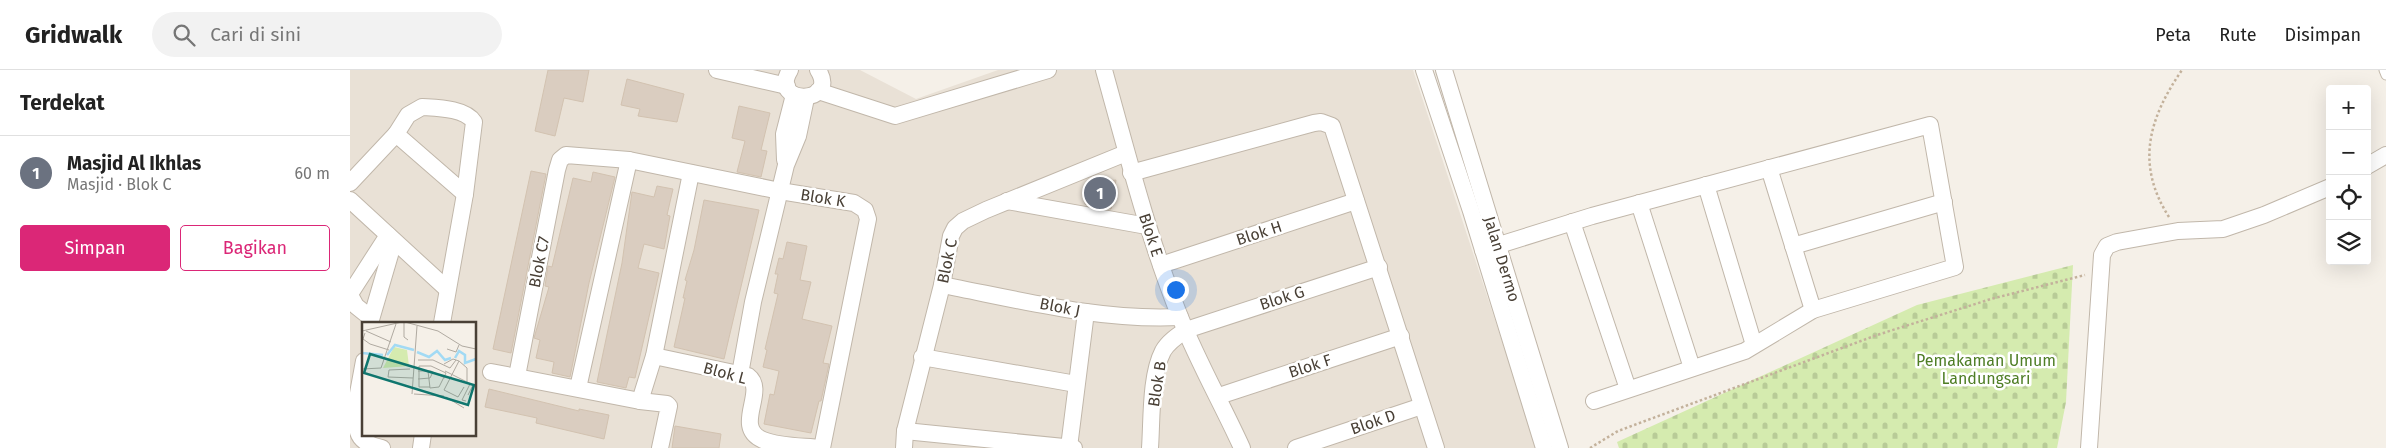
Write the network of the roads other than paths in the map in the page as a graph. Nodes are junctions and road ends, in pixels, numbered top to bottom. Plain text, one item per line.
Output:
1 (717, 70) edge
2 (818, 70) edge
3 (1048, 70) edge
4 (1092, 70) edge
5 (1104, 70) edge
6 (1424, 70) edge
7 (1444, 70) edge
8 (2384, 70) edge
9 (2386, 75) edge
10 (799, 88) edge
11 (396, 134) junction
12 (1126, 153) junction
13 (570, 154) joint
14 (2386, 155) edge
15 (629, 160) junction
16 (2371, 164) edge
17 (1769, 168) junction
18 (691, 173) junction
19 (1131, 173) junction
20 (350, 183) edge
21 (1706, 185) junction
22 (2326, 189) edge
23 (780, 190) junction
24 (465, 194) junction
25 (350, 200) edge
26 (1007, 201) junction
27 (1356, 201) junction
28 (1944, 202) junction
29 (1640, 203) junction
30 (1478, 209) junction
31 (1572, 222) junction
32 (1147, 226) junction
33 (391, 238) junction
34 (1792, 246) junction
35 (1490, 248) junction
36 (1161, 265) junction
37 (1379, 267) junction
38 (942, 285) junction
39 (447, 289) junction
40 (350, 295) edge
41 (1813, 310) junction
42 (1086, 312) junction
43 (371, 321) edge
44 (442, 322) edge
45 (1183, 324) junction
46 (1401, 336) junction
47 (1754, 345) junction
48 (654, 356) junction
49 (922, 357) junction
50 (362, 367) edge
51 (1692, 368) junction
52 (492, 372) dead end
53 (740, 374) junction
54 (518, 376) junction
55 (1076, 384) junction
56 (578, 388) junction
57 (1628, 390) junction
58 (353, 396) edge
59 (1219, 396) junction
60 (640, 401) junction
61 (1594, 401) dead end
62 (1422, 406) junction
63 (905, 430) junction
64 (382, 448) edge
65 (660, 448) edge
66 (822, 448) edge
67 (904, 448) edge
68 (1071, 448) edge
69 (1150, 448) edge
70 (1242, 448) edge
71 (1296, 448) edge
72 (1436, 448) edge
73 (1544, 448) edge
74 (1560, 448) edge
75 (2089, 448) edge

1 - 10 street
2 - 10 street
3 - 10 street
4 - 12 street
5 - 12 street, Blok E
6 - 30 street
7 - 30 street, Jalan Dermo
8 - 9 lane
10 - 23 street
11 - 20 street
11 - 24 street
11 - 24 street
12 - 19 street, Blok E
12 - 26 street, Blok C
13 - 15 street, Blok K
13 - 54 street, Blok C7
14 - 16 street
15 - 18 street, Blok K
15 - 56 street
17 - 21 street
17 - 28 street
17 - 34 street
18 - 23 street, Blok K
18 - 48 street
19 - 27 street
19 - 32 street, Blok E
21 - 29 street
21 - 47 street
22 - 75 street
23 - 53 street
23 - 66 street, Blok K
24 - 39 street
25 - 33 street
26 - 32 street
26 - 38 street, Blok C
27 - 36 street, Blok H
27 - 37 street
28 - 34 street
28 - 41 street
29 - 31 street
29 - 51 street
30 - 35 street, Jalan Dermo
31 - 35 street
31 - 57 street
32 - 36 street, Blok E
33 - 39 street
33 - 40 street
33 - 43 street
34 - 41 street
35 - 73 street
35 - 74 street, Jalan Dermo
36 - 45 street, Blok E
37 - 45 street, Blok G
37 - 46 street
38 - 42 street, Blok J
38 - 49 street, Blok C
39 - 44 street
40 - 43 street
41 - 47 street
42 - 45 street, Blok J
42 - 55 street
45 - 59 street, Blok E
45 - 69 street, Blok B
46 - 59 street, Blok F
46 - 62 street
47 - 51 street
48 - 53 street, Blok L
48 - 60 street
49 - 55 street
49 - 63 street, Blok C
50 - 58 street
51 - 57 street
52 - 54 street
53 - 66 street, Blok L
54 - 56 street
55 - 68 street
56 - 60 street
57 - 61 street
58 - 64 street
59 - 70 street, Blok E
60 - 65 street
62 - 71 street, Blok D
62 - 72 street
63 - 67 street, Blok C
63 - 68 street

